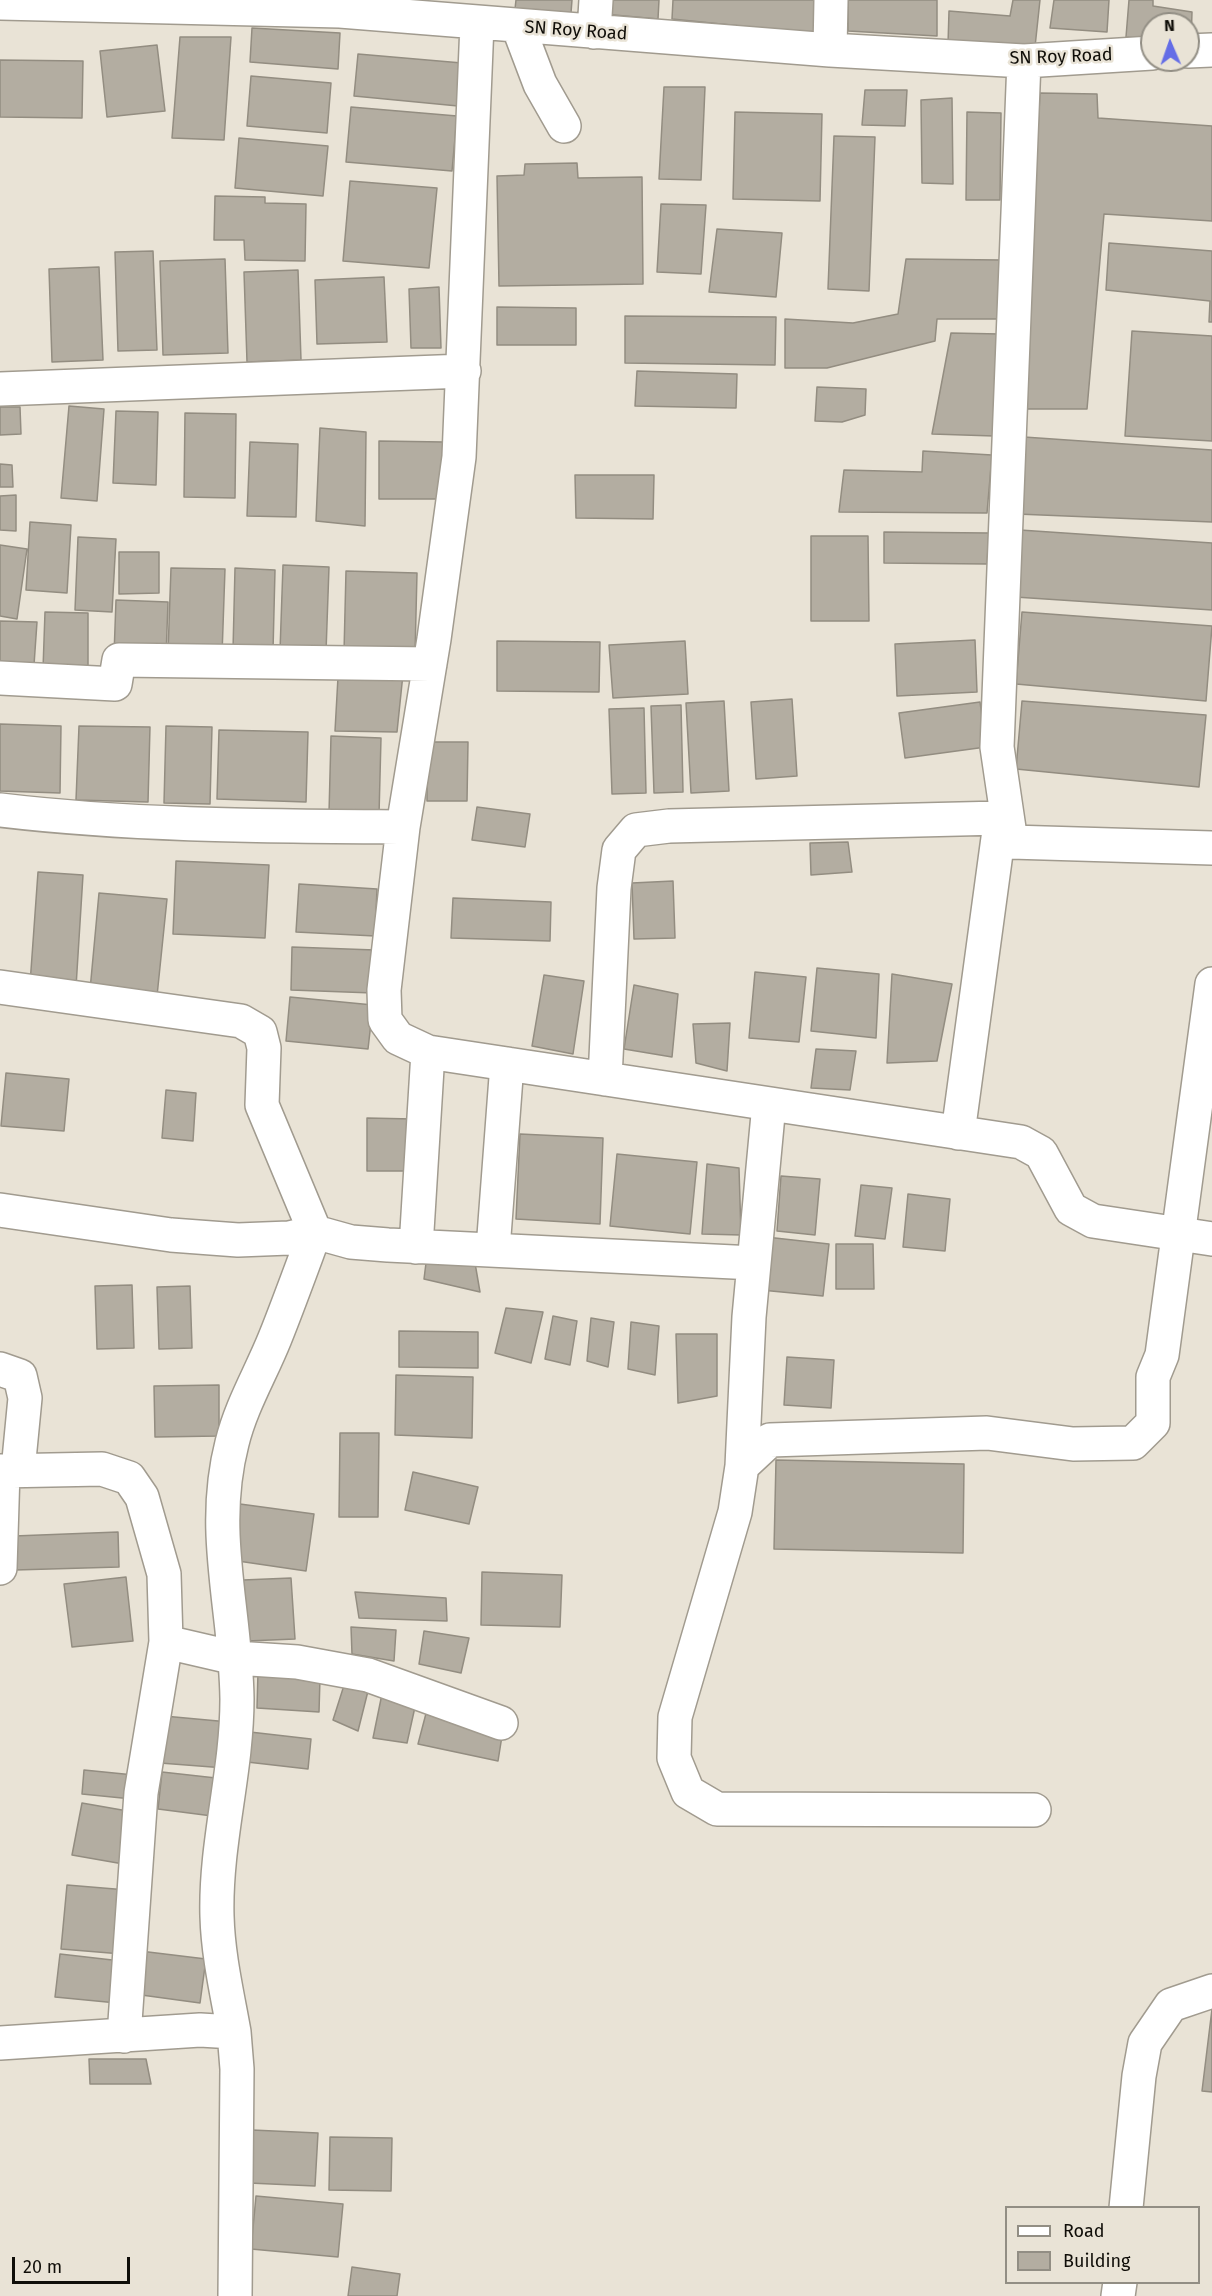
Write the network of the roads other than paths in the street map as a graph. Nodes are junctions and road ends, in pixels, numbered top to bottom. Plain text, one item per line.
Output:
1 (831, 0) edge
2 (0, 3) edge
3 (340, 6) edge
4 (595, 16) edge
5 (477, 24) junction
6 (518, 26) junction
7 (830, 50) junction
8 (1140, 54) edge
9 (1024, 61) junction
10 (564, 126) dead end
11 (464, 371) junction
12 (0, 389) edge
13 (430, 664) junction
14 (0, 678) edge
15 (1002, 804) junction
16 (0, 810) edge
17 (403, 827) junction
18 (1212, 848) edge
19 (1212, 984) edge
20 (0, 987) edge
21 (428, 1052) junction
22 (507, 1064) junction
23 (605, 1079) junction
24 (769, 1104) junction
25 (958, 1133) junction
26 (0, 1210) edge
27 (315, 1232) junction
28 (1178, 1234) junction
29 (1212, 1239) edge
30 (416, 1246) junction
31 (493, 1248) junction
32 (754, 1263) junction
33 (0, 1369) edge
34 (742, 1466) junction
35 (7, 1471) edge
36 (0, 1568) edge
37 (166, 1642) junction
38 (235, 1658) junction
39 (501, 1723) dead end
40 (1034, 1810) dead end
41 (1212, 1991) edge
42 (234, 2032) junction
43 (124, 2036) junction
44 (0, 2043) edge
45 (1126, 2206) edge
46 (235, 2296) edge

1 - 7 street
2 - 3 street, SN Roy Road
3 - 5 street, SN Roy Road
4 - 6 street, SN Roy Road
4 - 7 street, SN Roy Road
5 - 6 street, SN Roy Road
5 - 11 street
6 - 10 street
7 - 9 street, SN Roy Road
8 - 9 street, SN Roy Road
9 - 15 street
11 - 12 street
11 - 13 street
13 - 14 street
13 - 17 street
15 - 18 street
15 - 23 street
15 - 25 street
16 - 17 street
17 - 21 street
19 - 28 street
20 - 27 street
21 - 22 street
21 - 30 street
22 - 23 street
22 - 31 street
23 - 24 street
24 - 25 street
24 - 32 street
25 - 28 street
26 - 27 street
27 - 30 street
27 - 38 street
28 - 29 street
28 - 34 street
30 - 31 street
31 - 32 street
32 - 34 street
33 - 35 street
34 - 40 street
35 - 36 street
35 - 37 street
37 - 38 street
37 - 43 street
38 - 39 street
38 - 42 street
41 - 45 street
42 - 43 street
42 - 46 street
43 - 44 street

